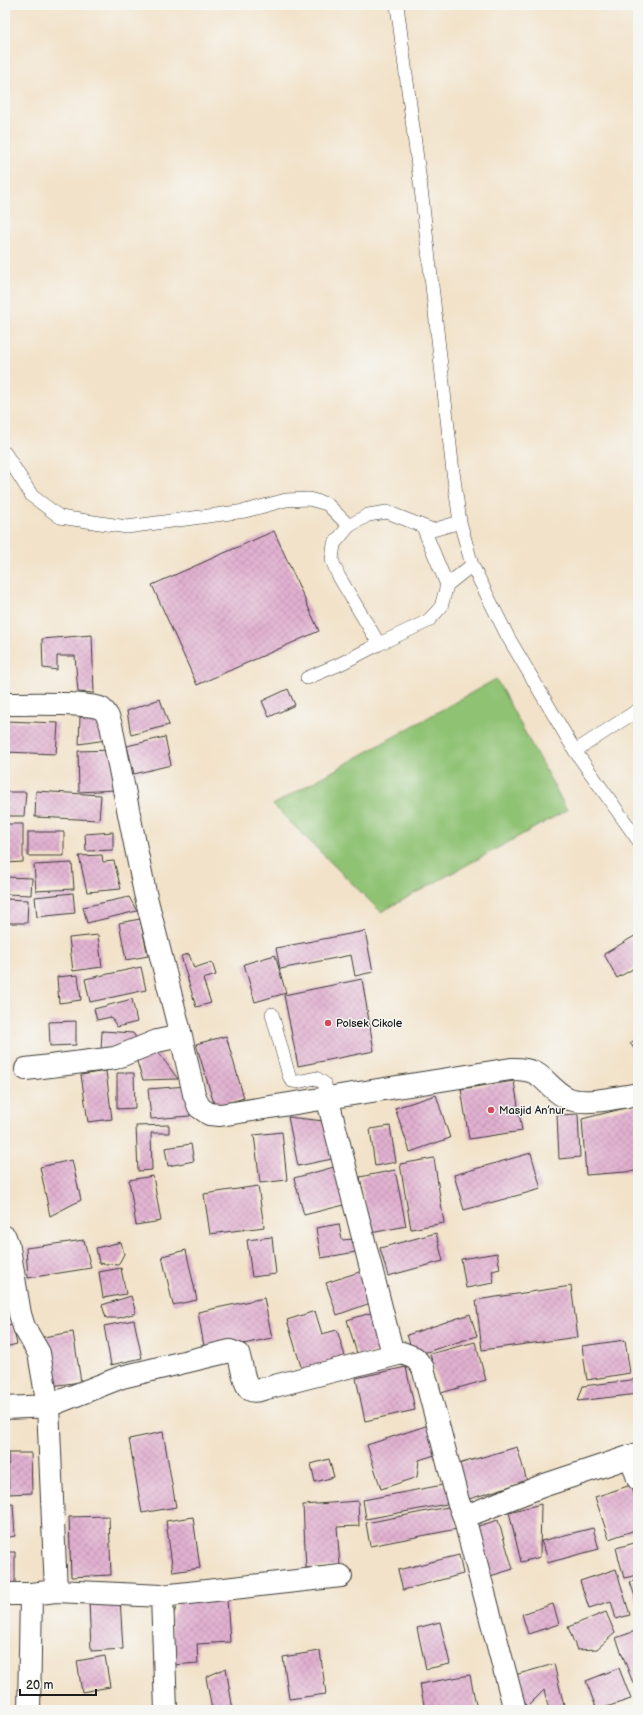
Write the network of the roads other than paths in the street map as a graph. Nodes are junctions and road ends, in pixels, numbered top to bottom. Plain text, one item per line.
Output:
1 (398, 5) edge
2 (5, 453) edge
3 (460, 522) junction
4 (349, 526) junction
5 (423, 527) junction
6 (472, 565) junction
7 (447, 585) junction
8 (379, 644) junction
9 (306, 678) dead end
10 (5, 704) edge
11 (638, 710) edge
12 (575, 751) junction
13 (638, 840) edge
14 (272, 1014) dead end
15 (181, 1036) junction
16 (26, 1069) dead end
17 (638, 1094) edge
18 (327, 1097) junction
19 (5, 1237) edge
20 (393, 1354) junction
21 (48, 1406) junction
22 (5, 1408) edge
23 (635, 1455) edge
24 (638, 1479) edge
25 (464, 1517) junction
26 (341, 1576) dead end
27 (56, 1591) junction
28 (5, 1594) edge
29 (31, 1594) junction
30 (162, 1596) junction
31 (29, 1710) edge
32 (166, 1710) edge
33 (515, 1710) edge

1 - 3 lane
2 - 4 lane
3 - 5 lane
3 - 6 lane
4 - 5 lane
4 - 8 lane
5 - 7 lane
6 - 7 lane
6 - 12 lane
7 - 8 lane
8 - 9 lane
10 - 15 street
11 - 12 lane
12 - 13 lane
14 - 18 lane
15 - 16 street
15 - 18 street
17 - 18 street
18 - 20 street
19 - 21 street
20 - 21 street
20 - 25 street
21 - 22 street
21 - 27 street
23 - 24 street
23 - 25 street
25 - 33 street
26 - 30 street
27 - 29 street
27 - 30 street
28 - 29 street
29 - 31 street
30 - 32 street

